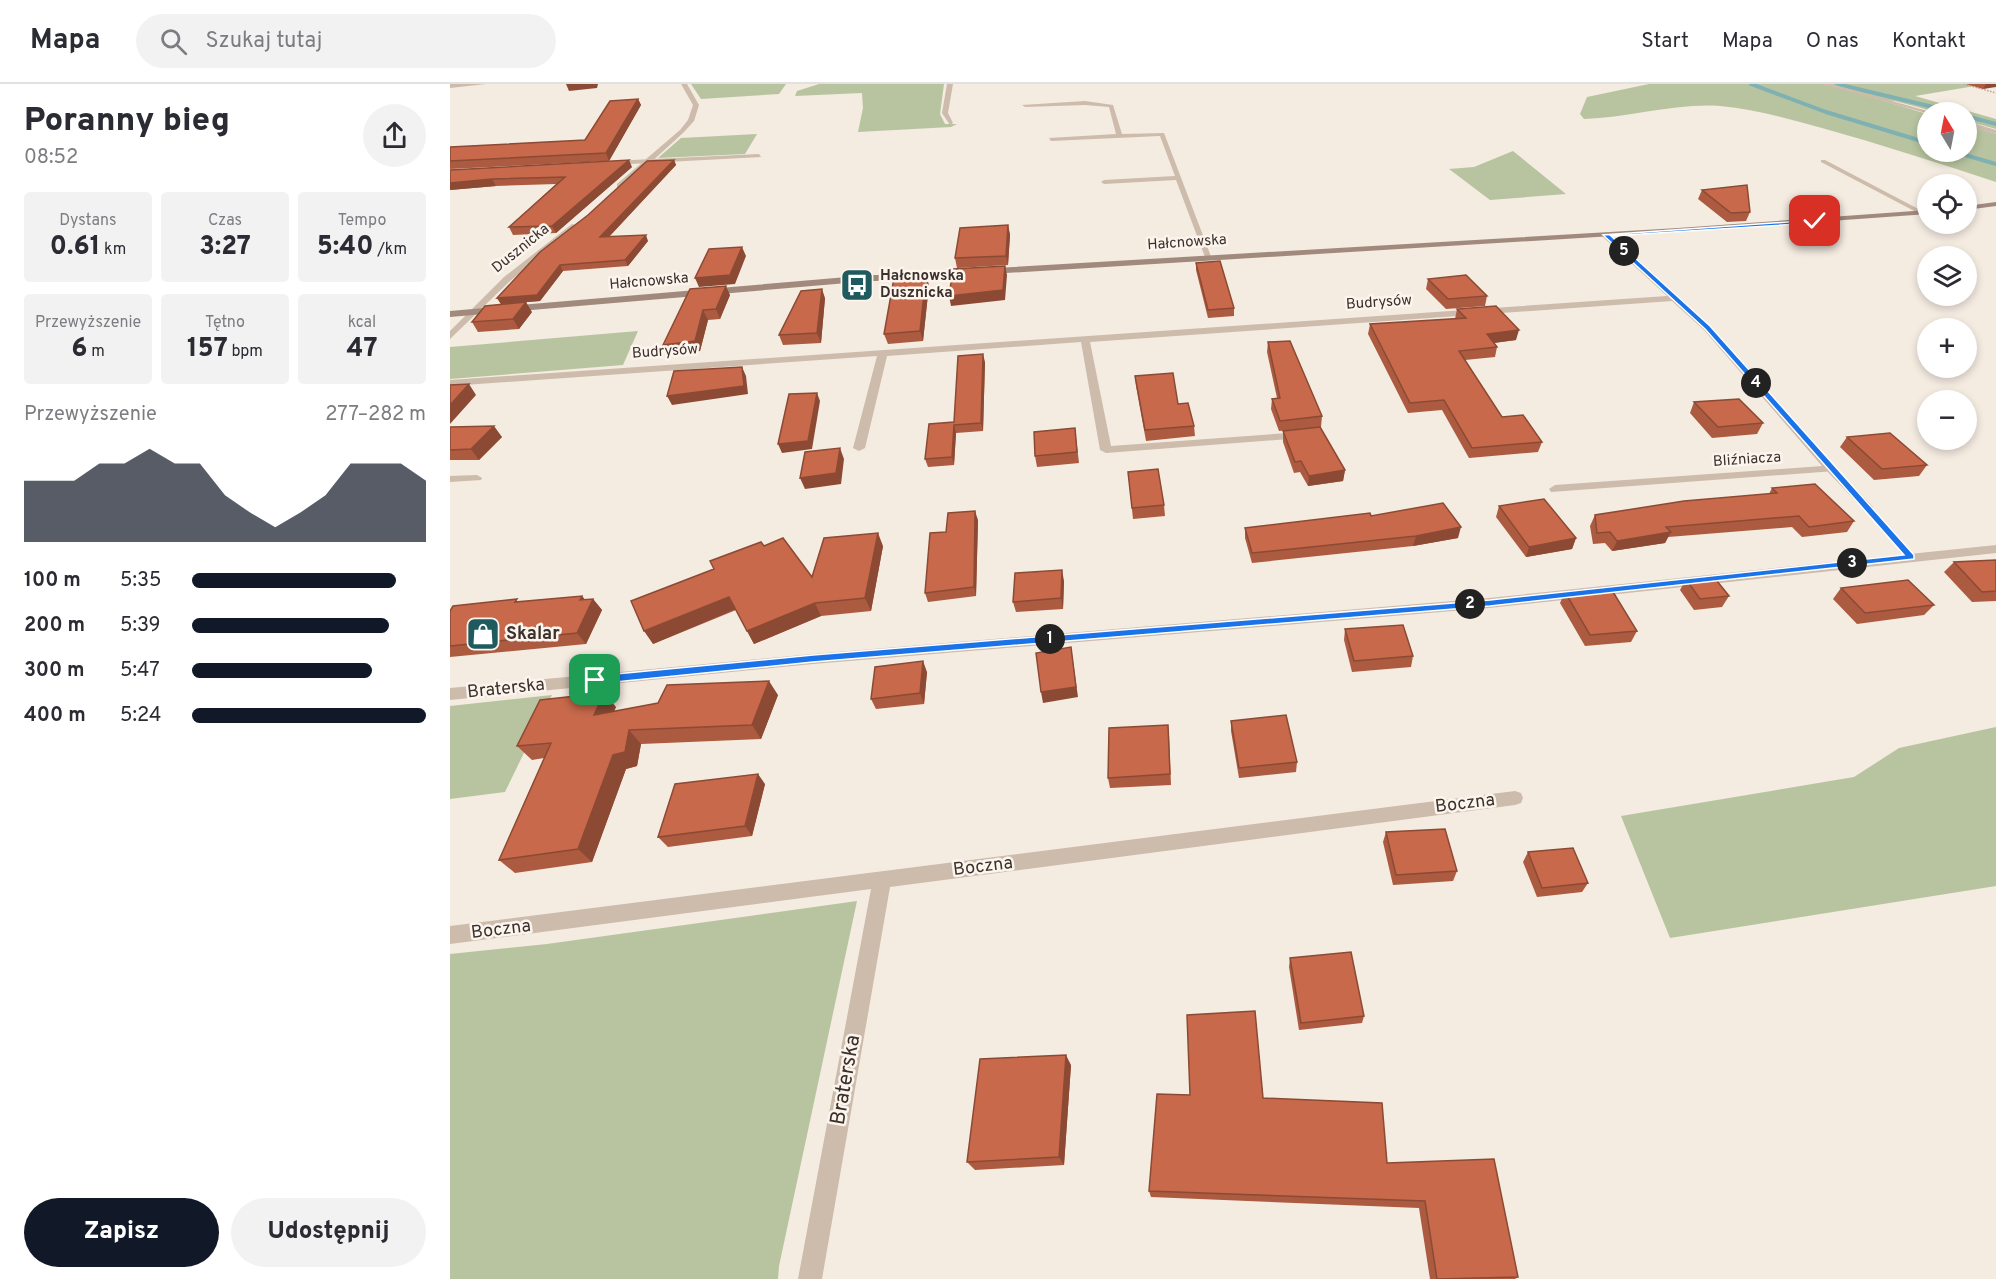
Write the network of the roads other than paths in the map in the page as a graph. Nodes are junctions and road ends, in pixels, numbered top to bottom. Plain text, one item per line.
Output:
1 (483, 84) edge
2 (684, 84) edge
3 (950, 84) edge
4 (1825, 84) edge
5 (450, 86) edge
6 (1025, 105) dead end
7 (1917, 109) edge
8 (950, 123) dead end
9 (1977, 126) edge
10 (1996, 132) edge
11 (1120, 136) junction
12 (1051, 139) dead end
13 (759, 156) dead end
14 (647, 161) junction
15 (1823, 161) dead end
16 (601, 164) edge
17 (1179, 178) junction
18 (1104, 182) dead end
19 (612, 193) edge
20 (1996, 204) edge
21 (1977, 207) edge
22 (1917, 209) edge
23 (1917, 214) edge
24 (580, 222) edge
25 (1606, 235) junction
26 (1209, 257) junction
27 (1676, 298) junction
28 (471, 312) junction
29 (450, 314) edge
30 (450, 336) edge
31 (1085, 340) junction
32 (883, 353) junction
33 (450, 383) edge
34 (1315, 434) edge
35 (859, 448) dead end
36 (1831, 469) junction
37 (477, 478) dead end
38 (450, 480) edge
39 (1555, 489) dead end
40 (1869, 509) road end
41 (1996, 549) edge
42 (450, 694) edge
43 (1515, 798) dead end
44 (882, 880) junction
45 (450, 936) edge
46 (810, 1279) edge

1 - 5 street
2 - 14 street
3 - 8 lane
4 - 7 street
6 - 11 lane
9 - 10 street
11 - 12 lane
11 - 17 lane
13 - 14 lane
14 - 16 lane
14 - 19 street
15 - 22 lane
17 - 18 lane
17 - 26 lane
20 - 21 street
23 - 25 street, Hałcnowska
24 - 28 street, Dusznicka
25 - 26 street, Hałcnowska
25 - 27 street, Bliźniacza
26 - 28 street, Hałcnowska
27 - 31 street, Budrysów
27 - 36 street, Bliźniacza
28 - 29 street, Hałcnowska
28 - 30 street, Dusznicka
31 - 32 street, Budrysów
31 - 34 street
32 - 33 street, Budrysów
32 - 35 street
36 - 39 street, Bliźniacza
36 - 40 lane
37 - 38 lane
41 - 42 street, Braterska
43 - 44 street, Boczna
44 - 45 street, Boczna
44 - 46 street, Braterska

